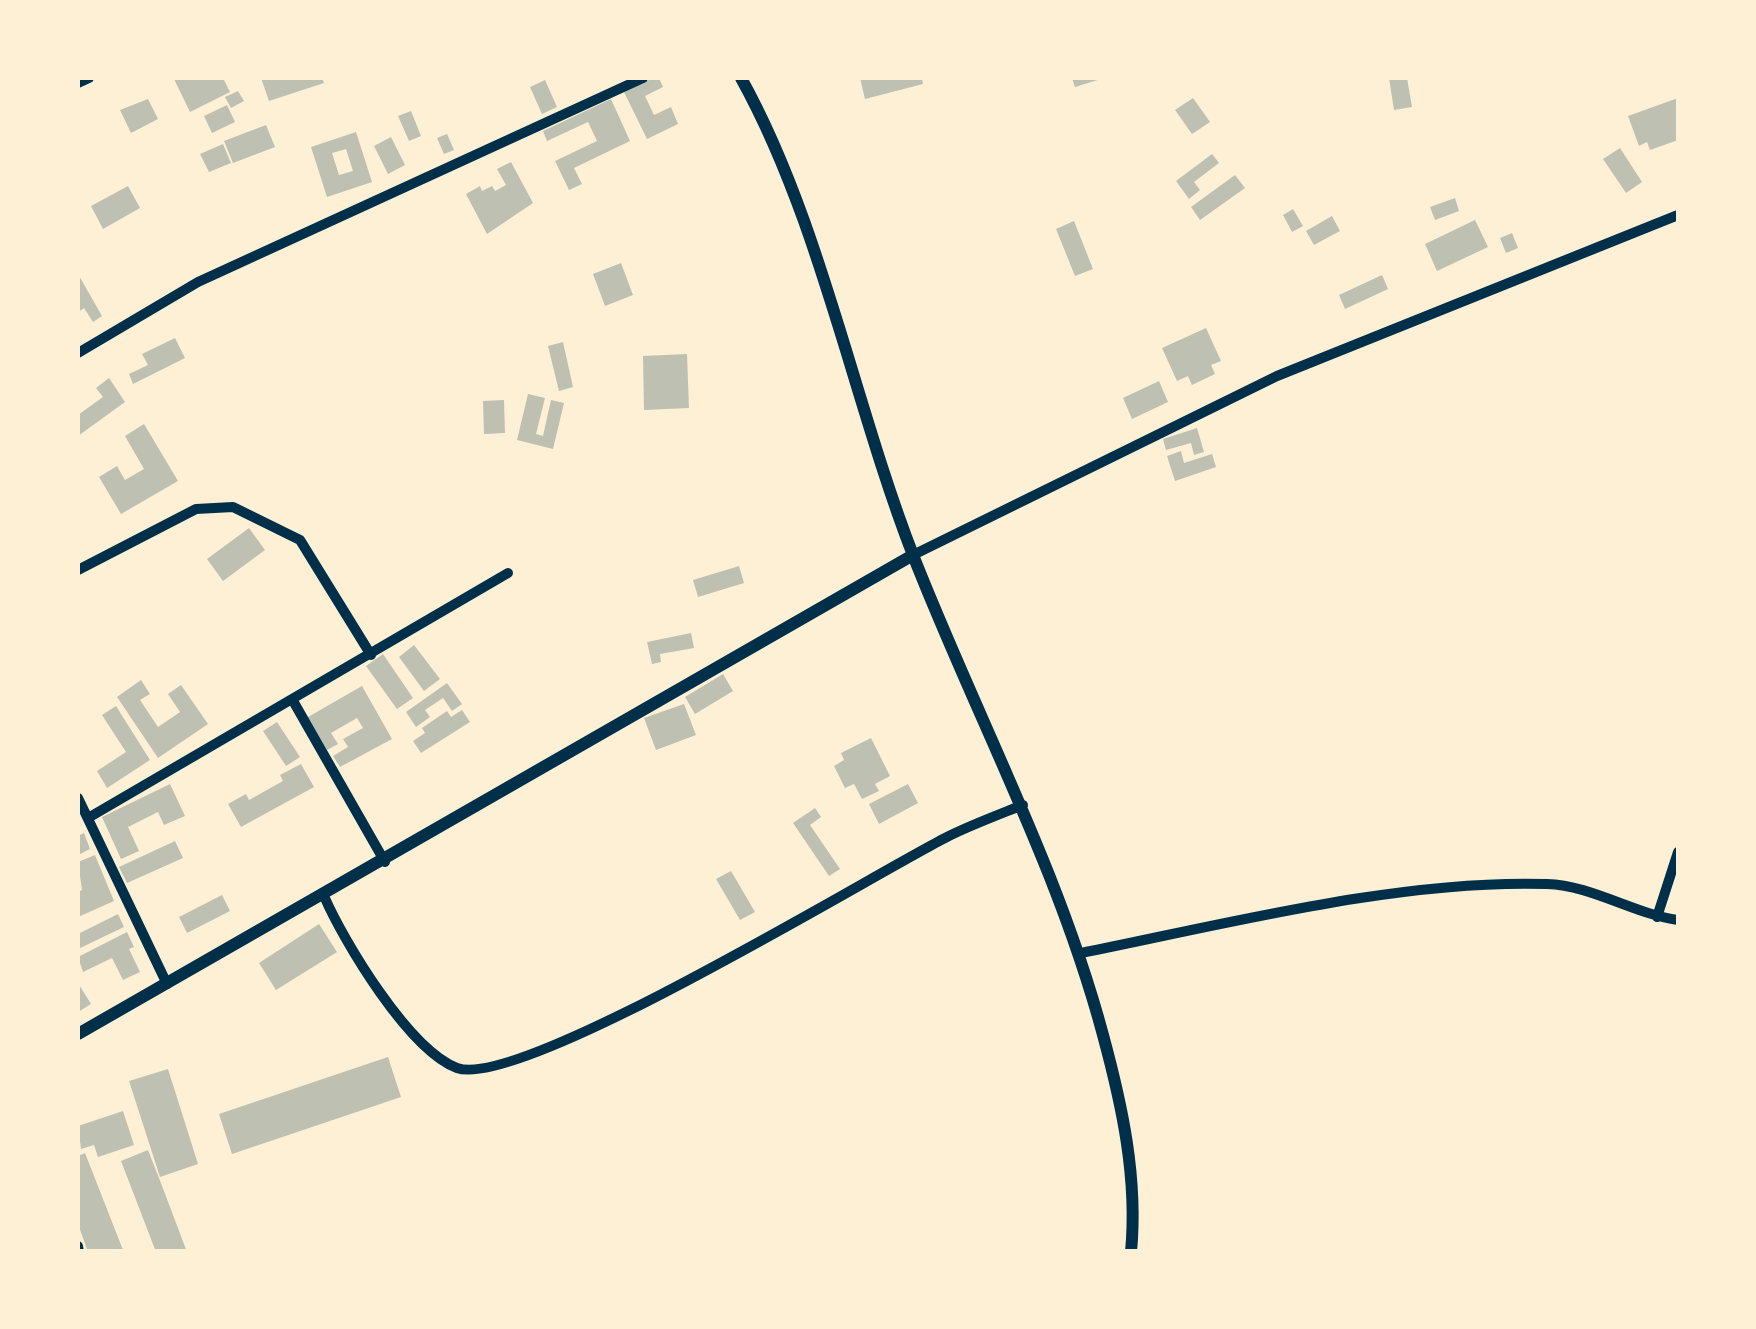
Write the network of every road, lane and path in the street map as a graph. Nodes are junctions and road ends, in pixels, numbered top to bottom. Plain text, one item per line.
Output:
1 (89, 78) edge
2 (643, 78) edge
3 (742, 78) edge
4 (78, 83) edge
5 (1678, 214) edge
6 (78, 353) edge
7 (913, 555) junction
8 (78, 570) edge
9 (508, 572) dead end
10 (371, 655) junction
11 (292, 698) junction
12 (78, 798) edge
13 (1023, 804) junction
14 (88, 818) junction
15 (1678, 852) edge
16 (385, 862) junction
17 (324, 896) junction
18 (1657, 918) junction
19 (1678, 920) edge
20 (1081, 953) junction
21 (167, 984) junction
22 (78, 1034) edge
23 (1132, 1252) edge

1 - 4 street
2 - 6 street
3 - 7 street
5 - 7 street
7 - 13 street
7 - 16 street
8 - 10 street
9 - 10 street
10 - 11 street
11 - 14 street
11 - 16 street
12 - 14 street
13 - 17 street
13 - 20 street
14 - 21 street
15 - 18 street
16 - 17 street
17 - 21 street
18 - 19 street
18 - 20 street
20 - 23 street
21 - 22 street

